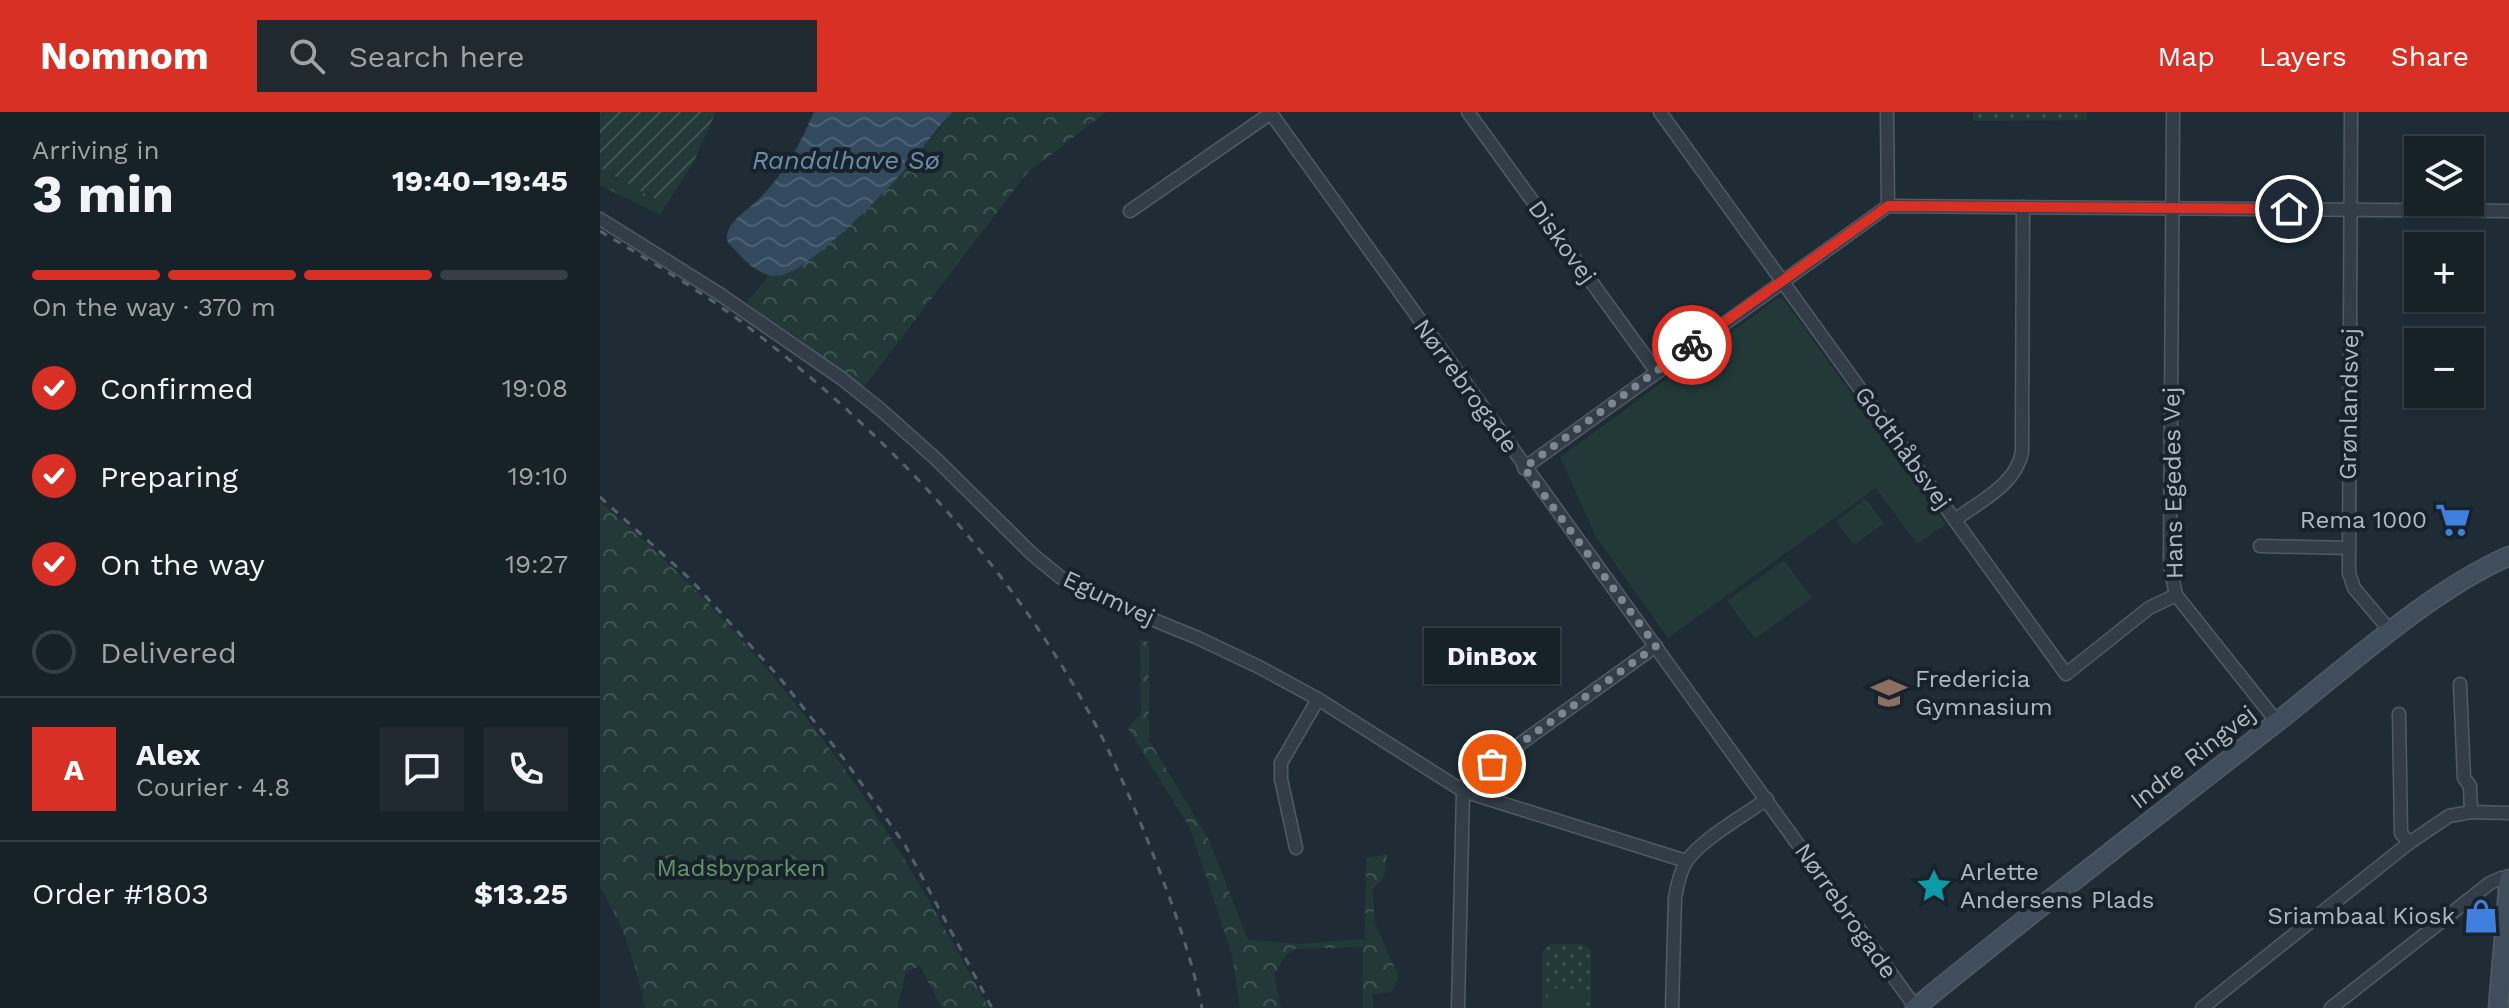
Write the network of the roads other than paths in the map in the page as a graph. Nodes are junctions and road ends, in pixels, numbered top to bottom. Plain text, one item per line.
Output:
1 (1468, 112) edge
2 (1660, 112) edge
3 (1887, 112) edge
4 (2173, 112) edge
5 (2351, 112) edge
6 (1271, 113) edge
7 (1888, 206) junction
8 (2023, 207) junction
9 (2173, 208) junction
10 (2351, 210) junction
11 (1130, 211) dead end
12 (2509, 211) edge
13 (600, 219) edge
14 (1782, 281) junction
15 (1656, 371) junction
16 (1524, 468) junction
17 (1955, 520) junction
18 (2260, 546) dead end
19 (2348, 548) junction
20 (2509, 556) edge
21 (2176, 595) junction
22 (2391, 632) junction
23 (1656, 646) junction
24 (2460, 684) dead end
25 (1318, 699) junction
26 (2399, 714) dead end
27 (2277, 722) junction
28 (1463, 791) junction
29 (1767, 799) junction
30 (2471, 812) junction
31 (2509, 813) edge
32 (2409, 843) junction
33 (1296, 848) dead end
34 (1686, 861) junction
35 (2509, 879) edge
36 (2506, 968) edge
37 (1458, 1008) edge
38 (1672, 1008) edge
39 (1916, 1008) edge
40 (2202, 1008) edge
41 (2331, 1008) edge
42 (2498, 1008) edge

1 - 15 street, Diskovej
2 - 14 street, Godthåbsvej
3 - 7 street
4 - 9 street, Hans Egedes Vej
5 - 10 street, Grønlandsvej
6 - 11 street, Nørrebrogade
6 - 16 street, Nørrebrogade
7 - 8 street
7 - 14 street
8 - 9 street
8 - 17 street
9 - 10 street
9 - 21 street, Hans Egedes Vej
10 - 12 street
10 - 19 street, Grønlandsvej
13 - 25 street, Egumvej
14 - 15 street
14 - 17 street, Godthåbsvej
15 - 16 street
16 - 23 street, Nørrebrogade
17 - 21 street, Godthåbsvej
18 - 19 street
19 - 22 street, Grønlandsvej
20 - 22 street, Indre Ringvej
21 - 27 street, Hans Egedes Vej
22 - 27 street, Indre Ringvej
23 - 28 street
23 - 29 street, Nørrebrogade
24 - 30 street
25 - 28 street, Egumvej
25 - 33 street
26 - 32 street
27 - 39 street, Indre Ringvej
28 - 34 street, Egumvej
28 - 37 street
29 - 34 street
29 - 39 street, Nørrebrogade
30 - 31 street
30 - 32 street
32 - 40 street
34 - 38 street
35 - 36 street
35 - 41 street
36 - 42 street

